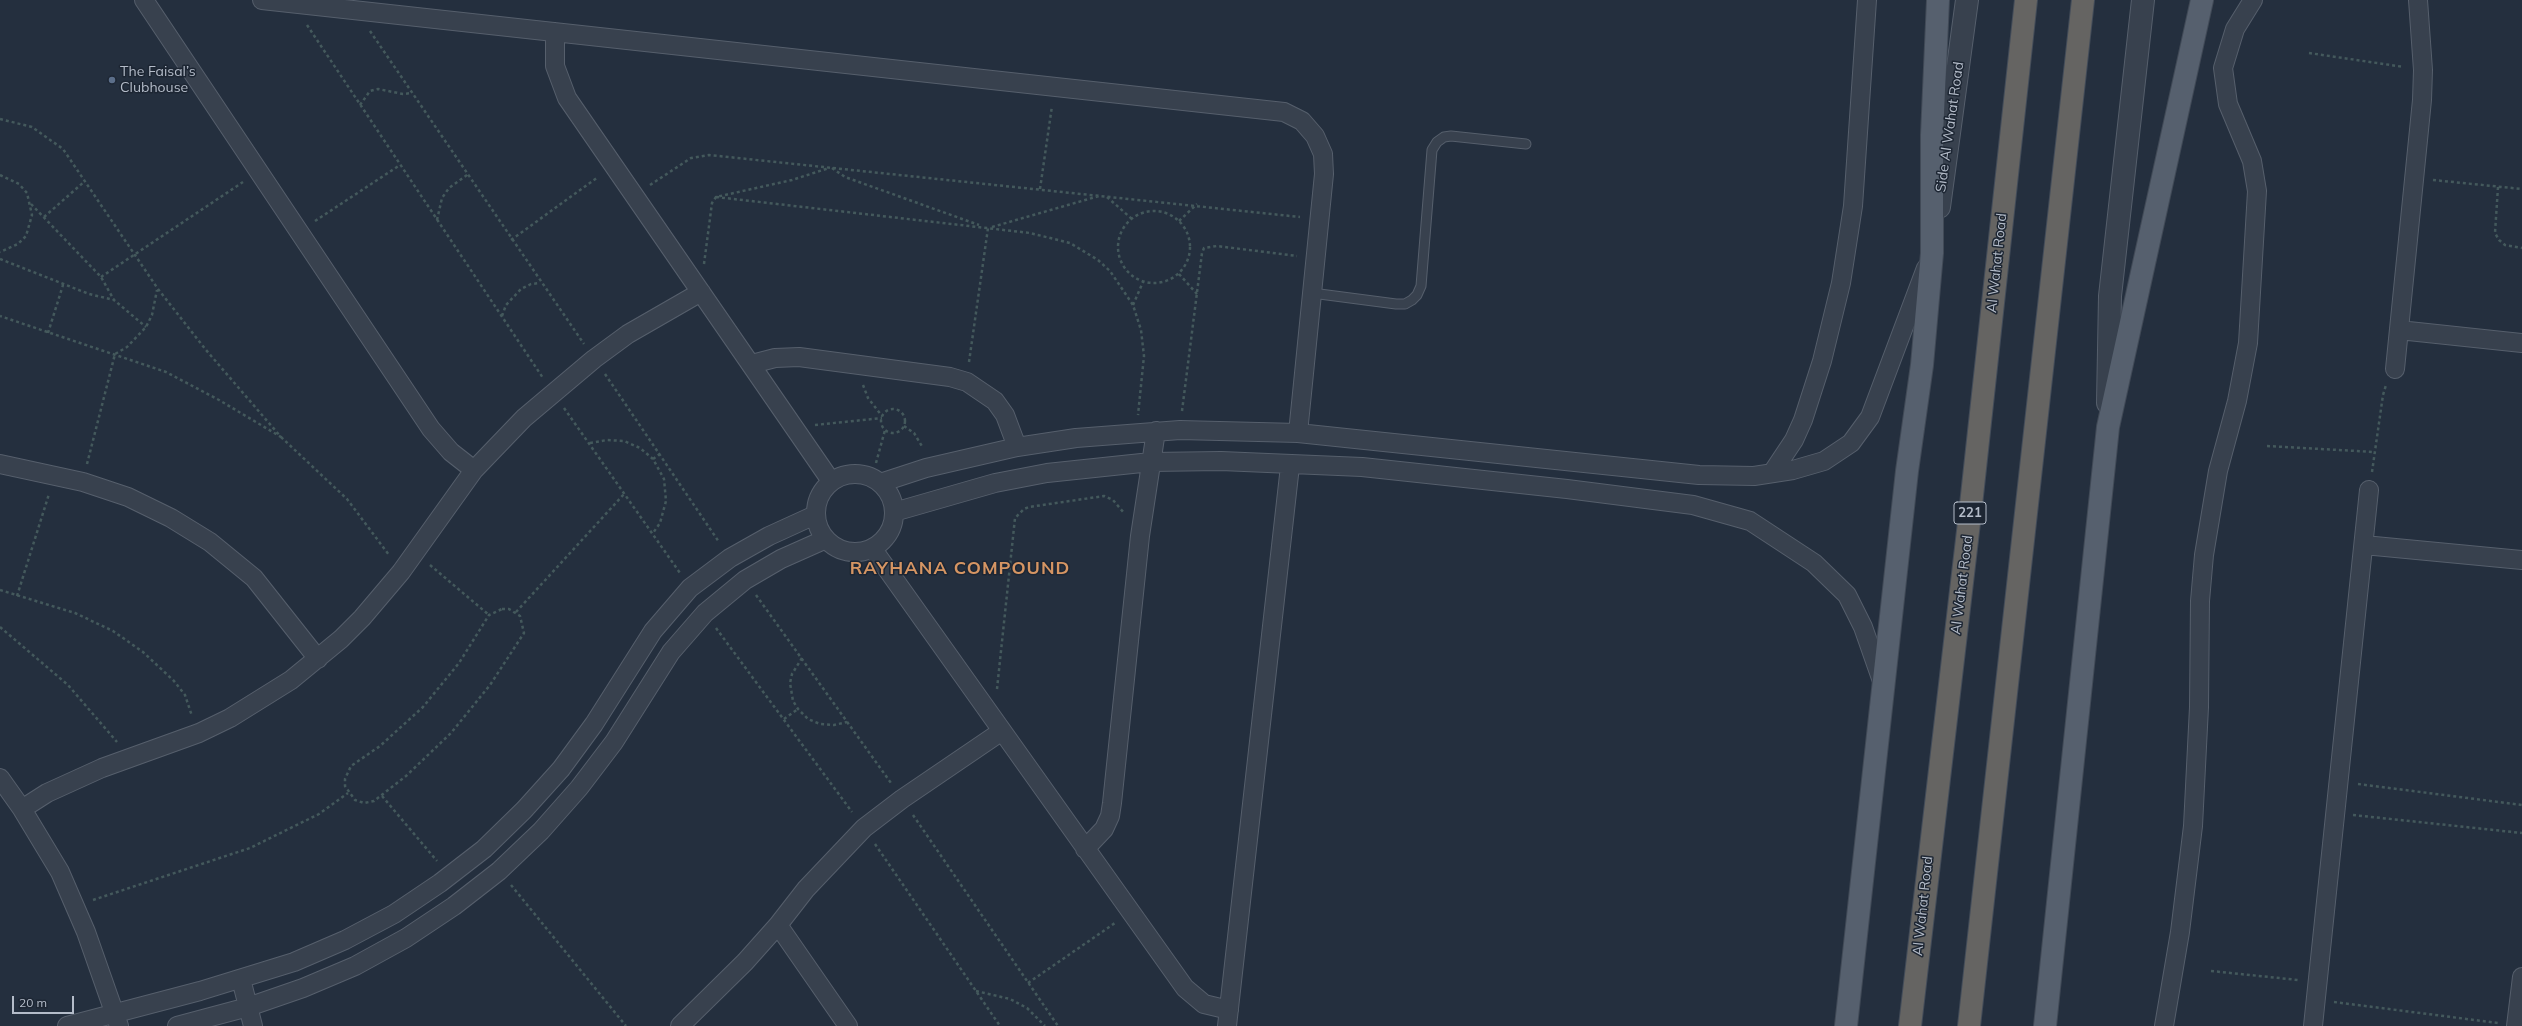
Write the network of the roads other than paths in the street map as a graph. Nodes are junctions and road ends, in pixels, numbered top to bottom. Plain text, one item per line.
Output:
1 (144, 0) edge
2 (262, 0) edge
3 (1867, 0) edge
4 (1938, 0) edge
5 (1967, 0) edge
6 (2026, 0) edge
7 (2083, 0) edge
8 (2143, 0) edge
9 (2202, 0) edge
10 (2253, 0) edge
11 (2418, 0) edge
12 (555, 32) junction
13 (1526, 144) dead end
14 (1932, 253) junction
15 (701, 292) junction
16 (1312, 293) junction
17 (2399, 330) junction
18 (2522, 343) edge
19 (752, 364) junction
20 (2395, 369) road end
21 (2108, 426) junction
22 (1156, 430) junction
23 (1298, 433) junction
24 (1365, 439) junction
25 (1017, 447) junction
26 (1518, 458) junction
27 (1151, 462) junction
28 (0, 464) edge
29 (1290, 466) junction
30 (1362, 467) junction
31 (474, 470) junction
32 (1772, 473) junction
33 (876, 480) junction
34 (832, 481) junction
35 (1515, 483) junction
36 (2369, 490) road end
37 (894, 512) junction
38 (815, 515) junction
39 (826, 539) junction
40 (2364, 545) junction
41 (872, 548) junction
42 (2522, 560) edge
43 (318, 659) junction
44 (1884, 687) junction
45 (998, 725) junction
46 (0, 778) edge
47 (22, 809) junction
48 (1086, 849) junction
49 (778, 925) junction
50 (2522, 977) edge
51 (241, 979) junction
52 (248, 1007) junction
53 (1228, 1018) edge
54 (117, 1019) edge
55 (1846, 1025) edge
56 (67, 1026) edge
57 (176, 1026) edge
58 (253, 1026) edge
59 (680, 1026) edge
60 (848, 1026) edge
61 (1910, 1026) edge
62 (1969, 1026) edge
63 (2045, 1026) edge
64 (2164, 1026) edge
65 (2314, 1026) edge
66 (2516, 1026) edge

1 - 31 street
2 - 12 street
3 - 32 street
4 - 14 main road
5 - 14 street, Side Al Wahat Road
6 - 61 highway, Al Wahat Road / 221
7 - 62 highway
8 - 21 street
9 - 21 main road
10 - 64 street
11 - 17 street
12 - 15 street
12 - 16 street
13 - 16 lane
14 - 32 street
14 - 44 main road
15 - 19 street
15 - 31 street
16 - 23 street
17 - 18 street
17 - 20 street
19 - 25 street
19 - 34 street
21 - 63 main road
22 - 23 street
22 - 25 street
22 - 27 street
23 - 24 street
24 - 26 street
24 - 30 street
25 - 33 street
26 - 32 street
26 - 35 street
27 - 29 street
27 - 37 street
27 - 48 street
28 - 43 street
29 - 30 street
29 - 53 street
30 - 35 street
31 - 43 street
33 - 34 street
33 - 37 street
34 - 38 street
35 - 44 street
36 - 40 street
37 - 41 street
38 - 39 street
38 - 51 street
39 - 41 street
39 - 52 street
40 - 42 street
40 - 65 street
41 - 45 street
43 - 47 street
44 - 55 main road
45 - 48 street
45 - 49 street
46 - 47 street
47 - 54 street
48 - 53 street
49 - 59 street
49 - 60 street
50 - 66 street
51 - 52 street
51 - 54 street
52 - 57 street
52 - 58 street
54 - 56 street

